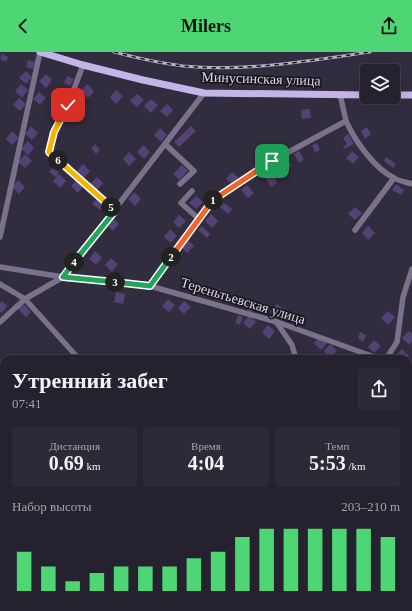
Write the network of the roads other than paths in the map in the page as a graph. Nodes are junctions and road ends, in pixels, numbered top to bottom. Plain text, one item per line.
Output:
1 (40, 52) edge
2 (83, 65) junction
3 (204, 93) junction
4 (340, 94) junction
5 (360, 95) edge
6 (400, 95) edge
7 (412, 95) edge
8 (346, 121) junction
9 (165, 144) junction
10 (394, 178) junction
11 (180, 184) dead end
12 (412, 184) edge
13 (192, 191) dead end
14 (115, 211) junction
15 (199, 218) junction
16 (355, 230) dead end
17 (0, 238) edge
18 (0, 267) edge
19 (412, 269) edge
20 (63, 277) junction
21 (0, 284) edge
22 (150, 286) junction
23 (25, 299) junction
24 (0, 322) edge
25 (277, 322) junction
26 (75, 355) edge
27 (295, 355) edge
28 (369, 355) edge
29 (389, 355) edge

1 - 2 main road, Минусинская улица
1 - 17 street
2 - 3 main road, Минусинская улица
2 - 14 street
3 - 4 main road, Минусинская улица
3 - 9 street
4 - 5 main road, Минусинская улица
4 - 8 street
6 - 7 main road
8 - 10 street
8 - 15 street
9 - 11 street
9 - 14 street
10 - 12 street
10 - 16 street
13 - 15 street
14 - 20 street
15 - 22 street
18 - 20 street, Тереньтьевская улица
19 - 29 street
20 - 22 street, Тереньтьевская улица
20 - 23 street
21 - 23 street
22 - 25 street, Тереньтьевская улица
23 - 24 street
23 - 26 street
25 - 27 street
25 - 28 street, Тереньтьевская улица

